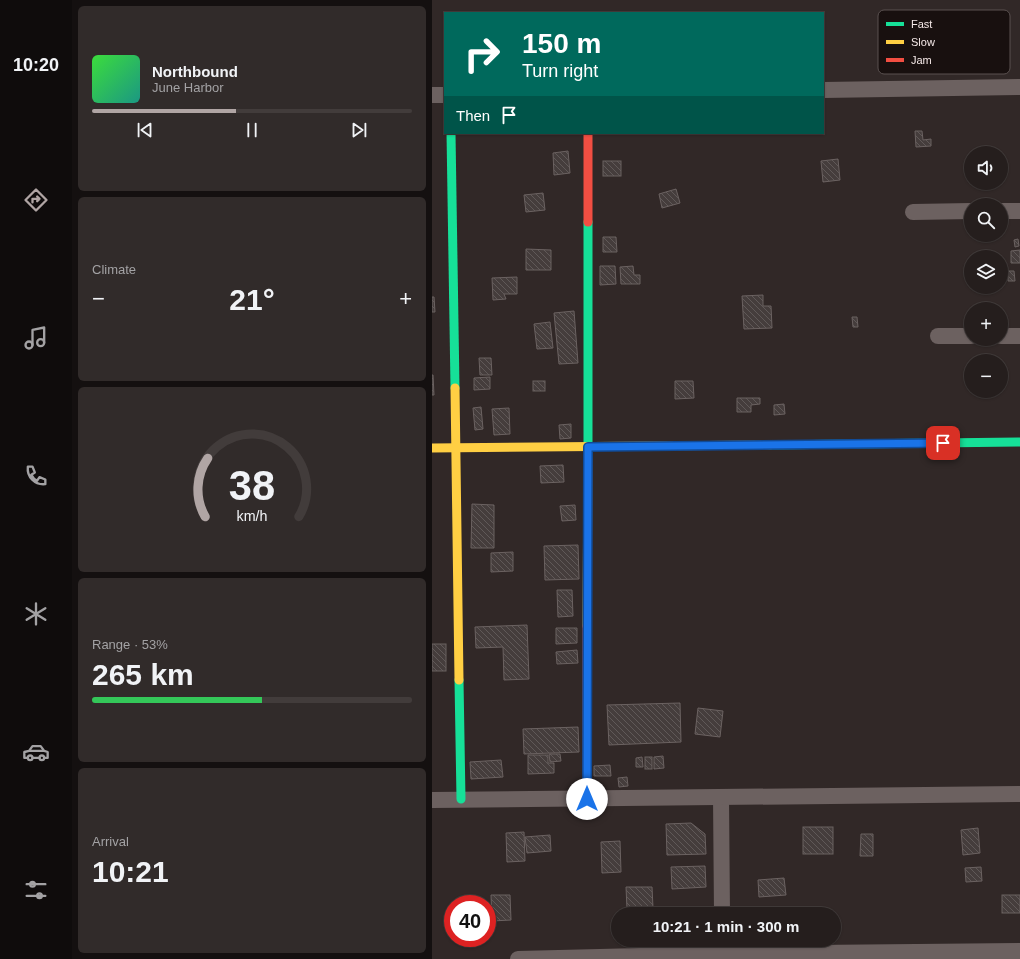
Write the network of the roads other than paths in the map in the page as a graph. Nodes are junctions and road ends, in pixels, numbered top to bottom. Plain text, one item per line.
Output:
1 (1020, 87) edge
2 (824, 90) edge
3 (444, 94) edge
4 (432, 95) edge
5 (451, 134) edge
6 (588, 134) edge
7 (964, 211) edge
8 (1008, 211) edge
9 (1020, 211) edge
10 (913, 212) dead end
11 (938, 336) dead end
12 (964, 336) edge
13 (1008, 336) edge
14 (1020, 336) edge
15 (1020, 442) edge
16 (588, 447) junction
17 (432, 448) edge
18 (456, 448) junction
19 (1020, 794) edge
20 (721, 798) junction
21 (461, 799) junction
22 (587, 799) junction
23 (432, 800) edge
24 (722, 907) edge
25 (1020, 950) edge
26 (722, 951) edge
27 (518, 959) edge

1 - 2 street
3 - 4 street
5 - 18 street
6 - 16 street
7 - 10 street
8 - 9 street
11 - 12 street
13 - 14 street
15 - 16 street
16 - 18 street
16 - 22 street
17 - 18 street
18 - 21 street
19 - 20 street
20 - 22 street
20 - 24 street
21 - 22 street
21 - 23 street
25 - 26 street
26 - 27 street

